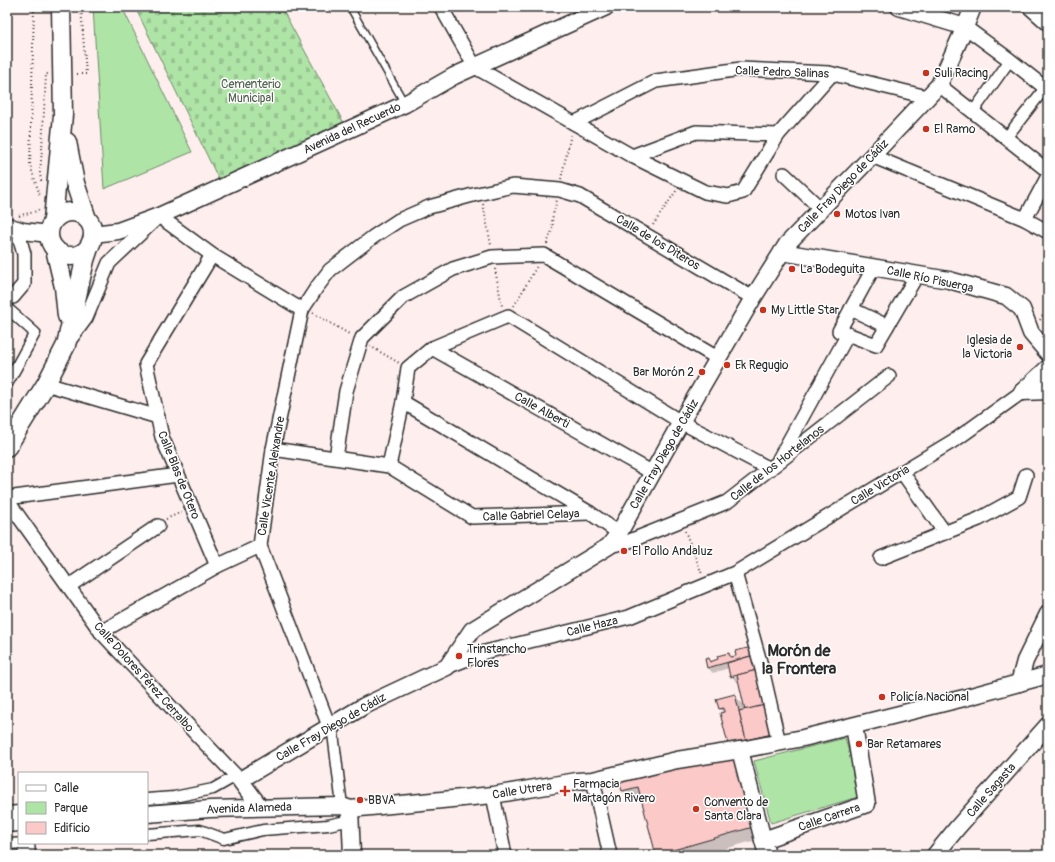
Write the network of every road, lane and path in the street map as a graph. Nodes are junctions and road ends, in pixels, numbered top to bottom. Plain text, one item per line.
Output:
1 (34, 7) edge
2 (61, 7) edge
3 (82, 7) edge
4 (350, 7) edge
5 (441, 7) edge
6 (606, 7) edge
7 (899, 7) edge
8 (973, 7) edge
9 (1029, 7) edge
10 (1048, 24) edge
11 (965, 28) junction
12 (1010, 60) junction
13 (475, 67) junction
14 (46, 74) dead end
15 (86, 74) dead end
16 (832, 74) junction
17 (939, 85) junction
18 (1047, 89) edge
19 (927, 97) junction
20 (405, 104) junction
21 (973, 112) junction
22 (63, 115) junction
23 (574, 123) junction
24 (778, 135) junction
25 (1006, 138) junction
26 (632, 156) junction
27 (872, 156) junction
28 (1048, 171) edge
29 (784, 174) dead end
30 (1048, 176) edge
31 (682, 181) junction
32 (42, 186) dead end
33 (559, 190) junction
34 (42, 193) dead end
35 (821, 209) junction
36 (159, 216) junction
37 (1025, 218) junction
38 (15, 224) edge
39 (51, 225) junction
40 (90, 232) junction
41 (1048, 232) edge
42 (647, 235) junction
43 (7, 246) edge
44 (782, 252) junction
45 (212, 255) junction
46 (544, 255) junction
47 (7, 257) edge
48 (874, 267) junction
49 (917, 275) junction
50 (753, 298) junction
51 (9, 300) edge
52 (851, 309) junction
53 (302, 310) junction
54 (508, 316) junction
55 (887, 326) junction
56 (848, 334) junction
57 (66, 345) junction
58 (432, 348) junction
59 (1048, 353) edge
60 (719, 359) junction
61 (1048, 368) edge
62 (889, 376) dead end
63 (7, 384) edge
64 (46, 384) junction
65 (1048, 391) edge
66 (1022, 392) junction
67 (403, 402) junction
68 (158, 417) junction
69 (682, 422) junction
70 (7, 447) edge
71 (273, 449) junction
72 (336, 458) junction
73 (389, 466) junction
74 (773, 466) junction
75 (902, 472) junction
76 (653, 473) junction
77 (178, 475) junction
78 (1026, 475) dead end
79 (7, 499) edge
80 (192, 507) junction
81 (590, 513) junction
82 (682, 521) junction
83 (158, 526) joint
84 (945, 532) junction
85 (619, 533) junction
86 (260, 546) junction
87 (609, 546) junction
88 (880, 558) dead end
89 (217, 566) junction
90 (735, 573) junction
91 (706, 585) junction
92 (69, 586) junction
93 (1048, 614) edge
94 (101, 632) junction
95 (447, 667) junction
96 (1048, 675) edge
97 (1019, 683) junction
98 (331, 725) junction
99 (1048, 725) edge
100 (854, 726) junction
101 (778, 743) junction
102 (740, 750) junction
103 (238, 778) junction
104 (593, 780) junction
105 (493, 795) junction
106 (148, 799) edge
107 (260, 807) junction
108 (18, 811) edge
109 (7, 812) edge
110 (348, 812) junction
111 (148, 814) edge
112 (18, 823) edge
113 (7, 824) edge
114 (148, 834) edge
115 (18, 843) edge
116 (7, 844) edge
117 (26, 844) edge
118 (765, 847) edge
119 (27, 855) edge
120 (352, 855) edge
121 (504, 855) edge
122 (610, 855) edge
123 (935, 855) edge

1 - 34 path
2 - 22 main road
3 - 15 path
4 - 20 lane
5 - 13 street
6 - 13 street, Avenida del Recuerdo
7 - 11 street
8 - 11 street, Calle Fray Diego de Cádiz
9 - 10 street
11 - 12 street
11 - 17 street, Calle Fray Diego de Cádiz
12 - 18 street
12 - 21 street
13 - 20 street, Avenida del Recuerdo
13 - 23 street
14 - 32 path
16 - 19 street, Calle Pedro Salinas
16 - 23 street, Calle Pedro Salinas
16 - 24 street
17 - 19 street, Calle Fray Diego de Cádiz
17 - 21 street
18 - 25 street
19 - 27 street, Calle Fray Diego de Cádiz
20 - 36 street, Avenida del Recuerdo
21 - 25 street
22 - 39 main road
22 - 40 main road
23 - 26 street
23 - 33 path
24 - 26 street
24 - 31 street
25 - 28 street
26 - 31 street
27 - 35 street, Calle Fray Diego de Cádiz
27 - 37 street
29 - 35 street
30 - 37 street
31 - 42 path
33 - 42 street, Calle de los Diteros
33 - 46 path
33 - 53 street, Calle de los Diteros
35 - 44 street, Calle Fray Diego de Cádiz
36 - 40 street, Avenida del Recuerdo
36 - 45 street
36 - 57 street
37 - 41 street
38 - 39 street
38 - 39 path
38 - 51 street
39 - 40 main road
39 - 40 main road
39 - 57 main road
40 - 57 main road
42 - 50 street, Calle de los Diteros
43 - 47 path
44 - 48 street, Calle Río Pisuerga
44 - 50 street, Calle Fray Diego de Cádiz
45 - 53 street
45 - 68 street, Calle Blas de Otero
46 - 54 path
46 - 60 street
46 - 72 street
48 - 49 street, Calle Río Pisuerga
48 - 52 street
49 - 55 street
49 - 59 street, Calle Río Pisuerga
50 - 60 street, Calle Fray Diego de Cádiz
51 - 63 street
52 - 55 street
52 - 56 street
53 - 71 street, Calle Vicente Aleixandre
54 - 58 street
54 - 69 street
55 - 56 street
56 - 74 street
57 - 64 main road
58 - 67 street
58 - 76 street, Calle Alberti
60 - 69 street, Calle Fray Diego de Cádiz
61 - 66 street
62 - 74 street, Calle de los Hortelanos
64 - 68 street
64 - 70 main road
65 - 66 street
66 - 75 street, Calle Victoria
67 - 73 street
67 - 81 street
68 - 77 street, Calle Blas de Otero
69 - 74 street
69 - 76 street, Calle Fray Diego de Cádiz
71 - 72 street, Calle Gabriel Celaya
71 - 86 street, Calle Vicente Aleixandre
72 - 73 street, Calle Gabriel Celaya
73 - 81 street, Calle Gabriel Celaya
74 - 82 street, Calle de los Hortelanos
75 - 84 street
75 - 90 street, Calle Victoria
76 - 85 street, Calle Fray Diego de Cádiz
77 - 79 street
77 - 80 street, Calle Blas de Otero
78 - 84 street
79 - 92 street, Calle Dolores Pérez Cerralbo
80 - 83 path
80 - 89 street, Calle Blas de Otero
81 - 85 street
82 - 87 street, Calle de los Hortelanos
82 - 91 path
83 - 92 street
84 - 88 street
85 - 87 street, Calle Fray Diego de Cádiz
86 - 89 street
86 - 98 street, Calle Vicente Aleixandre
87 - 95 street, Calle Fray Diego de Cádiz
89 - 94 street
90 - 91 street, Calle Haza
90 - 101 street
91 - 95 street, Calle Haza
92 - 94 street, Calle Dolores Pérez Cerralbo
93 - 97 street
94 - 103 street, Calle Dolores Pérez Cerralbo
95 - 98 street, Calle Fray Diego de Cádiz
96 - 97 street
97 - 100 street
98 - 103 street, Calle Fray Diego de Cádiz
98 - 110 street
99 - 123 street, Calle Sagasta
100 - 101 street
100 - 118 street, Calle Carrera
101 - 102 street
102 - 104 street, Calle Utrera
102 - 118 street
103 - 106 street
103 - 107 street, Calle Dolores Pérez Cerralbo
104 - 105 street, Calle Utrera
104 - 122 street
105 - 110 street, Calle Utrera
105 - 121 street
107 - 110 street, Avenida Alameda
107 - 111 street, Avenida Alameda
108 - 109 street
110 - 114 street
110 - 120 street
112 - 113 street
115 - 116 street
117 - 119 street

